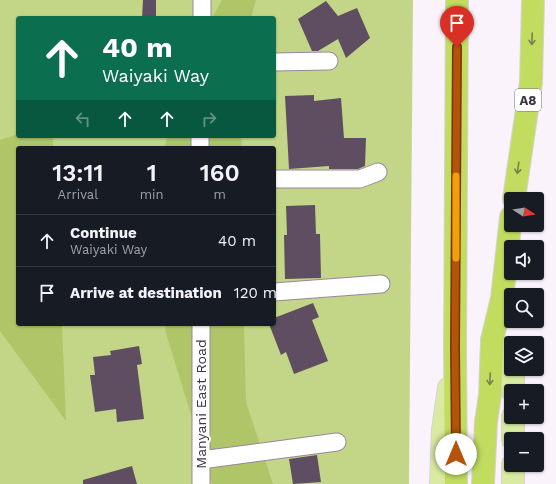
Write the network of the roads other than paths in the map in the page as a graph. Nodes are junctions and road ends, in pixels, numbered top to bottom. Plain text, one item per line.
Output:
1 (202, 0) edge
2 (457, 0) edge
3 (534, 0) edge
4 (202, 16) edge
5 (329, 61) dead end
6 (276, 62) edge
7 (378, 172) dead end
8 (276, 179) edge
9 (515, 192) edge
10 (509, 232) edge
11 (381, 284) dead end
12 (276, 292) edge
13 (201, 326) edge
14 (492, 340) junction
15 (455, 347) junction
16 (513, 384) edge
17 (337, 442) dead end
18 (201, 460) junction
19 (513, 472) edge
20 (201, 484) edge
21 (441, 484) edge
22 (456, 484) edge
23 (483, 484) edge
24 (513, 484) edge

1 - 4 street
2 - 15 highway
3 -> 9 highway, A8
5 - 6 street
7 - 8 street
10 - 14 highway
11 - 12 street
13 - 18 street, Manyani East Road
14 - 16 main road
14 -> 23 highway
15 - 21 main road
15 - 22 highway
17 - 18 street
18 - 20 street, Manyani East Road
19 - 24 main road

